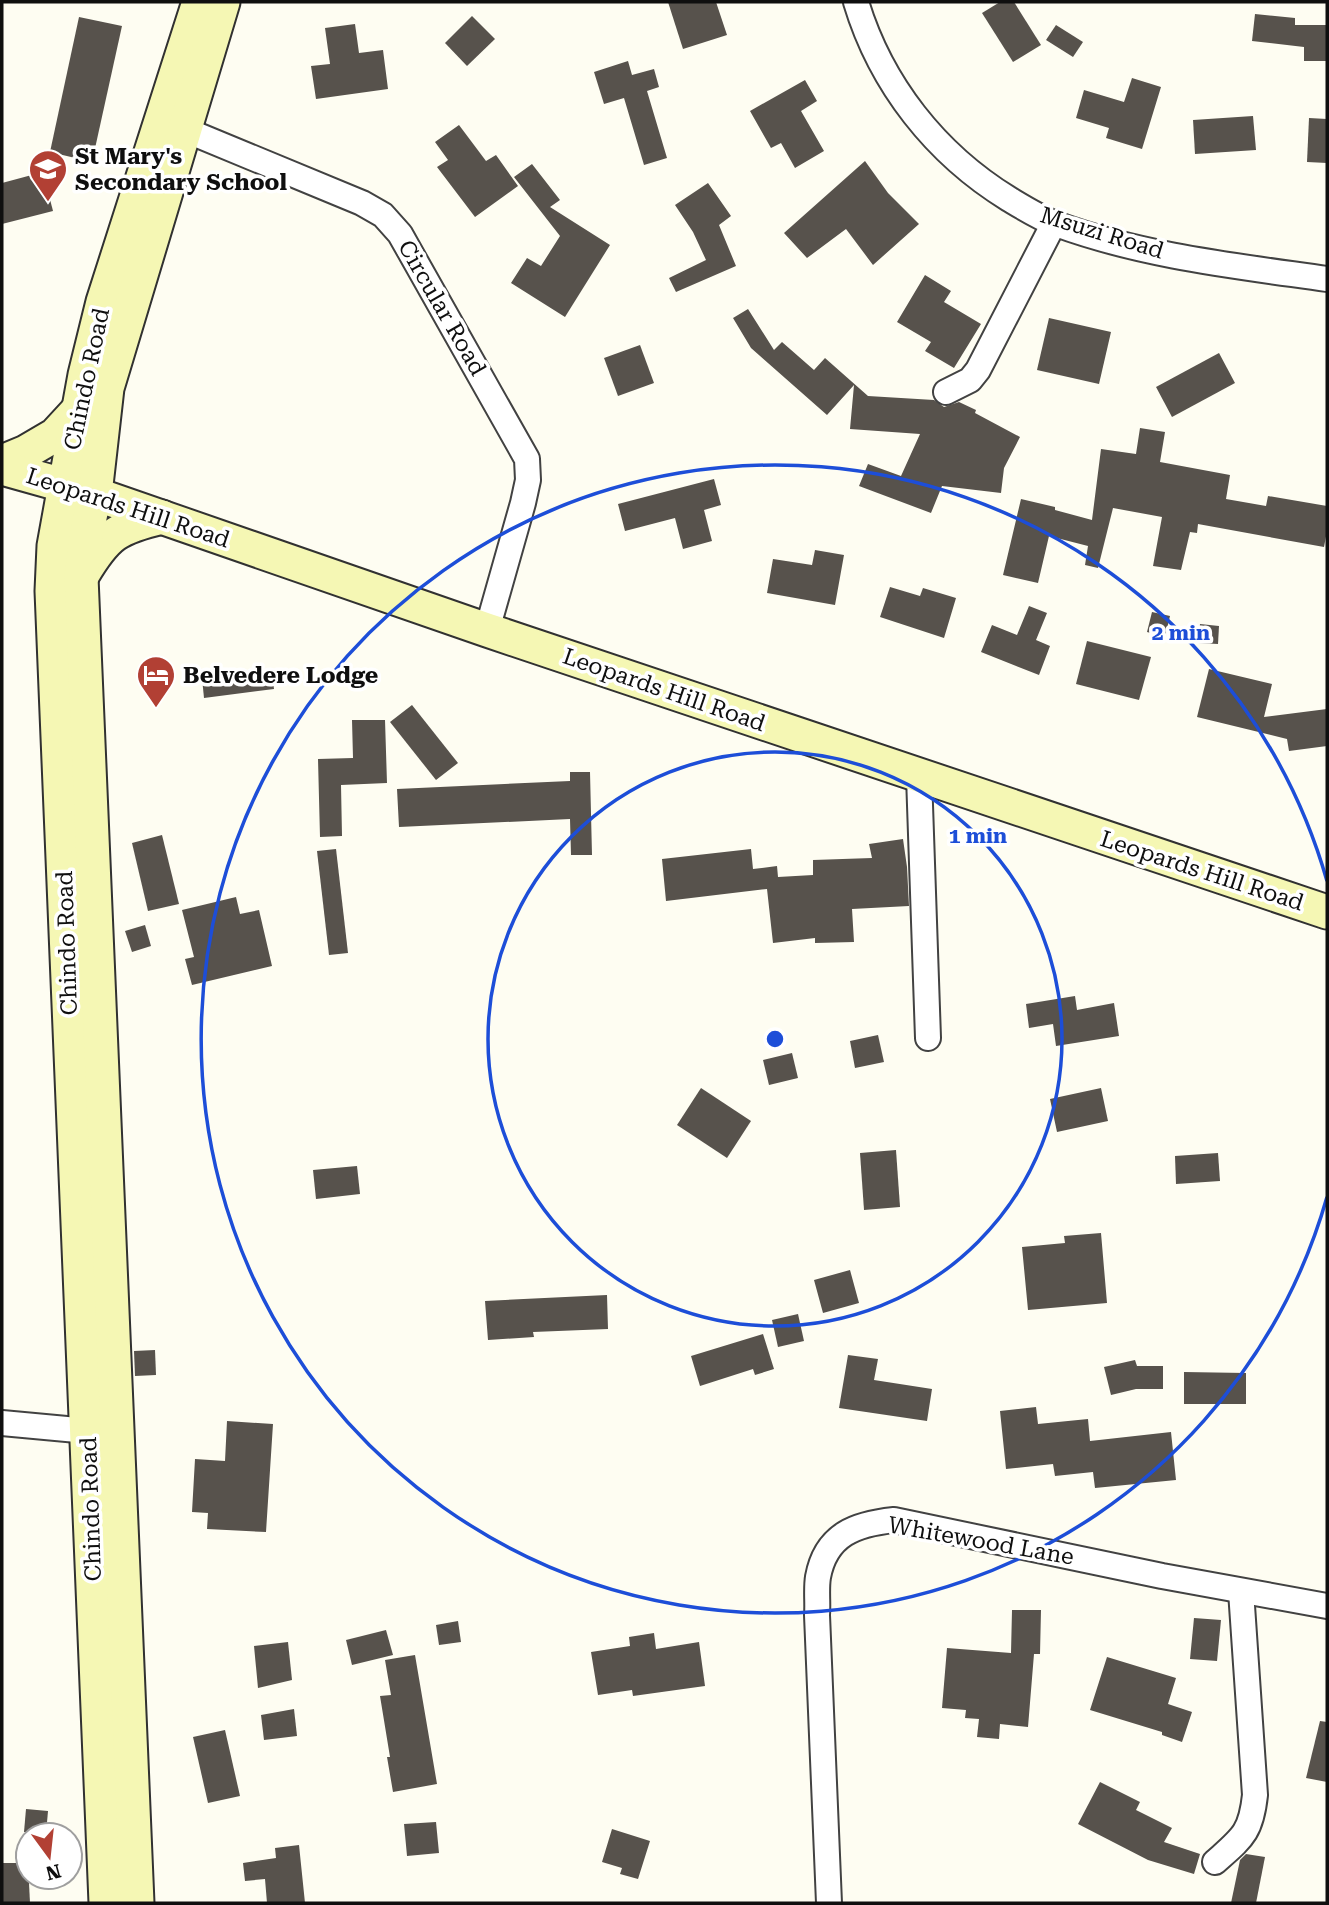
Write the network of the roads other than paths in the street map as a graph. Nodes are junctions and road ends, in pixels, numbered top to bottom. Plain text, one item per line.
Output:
1 (199, 2) edge
2 (223, 2) edge
3 (856, 2) edge
4 (173, 125) junction
5 (1054, 223) junction
6 (1327, 279) edge
7 (946, 392) dead end
8 (91, 417) junction
9 (2, 462) edge
10 (2, 469) edge
11 (80, 489) junction
12 (162, 517) junction
13 (54, 546) junction
14 (81, 577) junction
15 (486, 630) junction
16 (919, 776) junction
17 (1327, 912) edge
18 (928, 1038) dead end
19 (2, 1423) edge
20 (101, 1430) junction
21 (1241, 1591) junction
22 (1327, 1606) edge
23 (1215, 1863) dead end
24 (106, 1903) edge
25 (136, 1903) edge
26 (829, 1903) edge

1 - 4 main road, Chindo Road
2 - 4 main road, Chindo Road
3 - 5 street, Msuzi Road
4 - 8 main road, Chindo Road
4 - 15 street, Circular Road
5 - 6 street, Msuzi Road
5 - 7 street
8 - 9 main road
8 - 11 main road, Chindo Road
8 - 12 main road
10 - 11 main road, Leopards Hill Road
10 - 13 main road
11 - 12 main road, Leopards Hill Road
11 - 13 main road, Chindo Road
11 - 14 main road, Chindo Road
12 - 14 main road
12 - 15 main road, Leopards Hill Road
13 - 20 main road, Chindo Road
14 - 20 main road, Chindo Road
15 - 16 main road, Leopards Hill Road
16 - 17 main road, Leopards Hill Road
16 - 18 street
19 - 20 street
20 - 24 main road, Chindo Road
20 - 25 main road, Chindo Road
21 - 22 street, Whitewood Lane
21 - 23 street
21 - 26 street, Whitewood Lane

